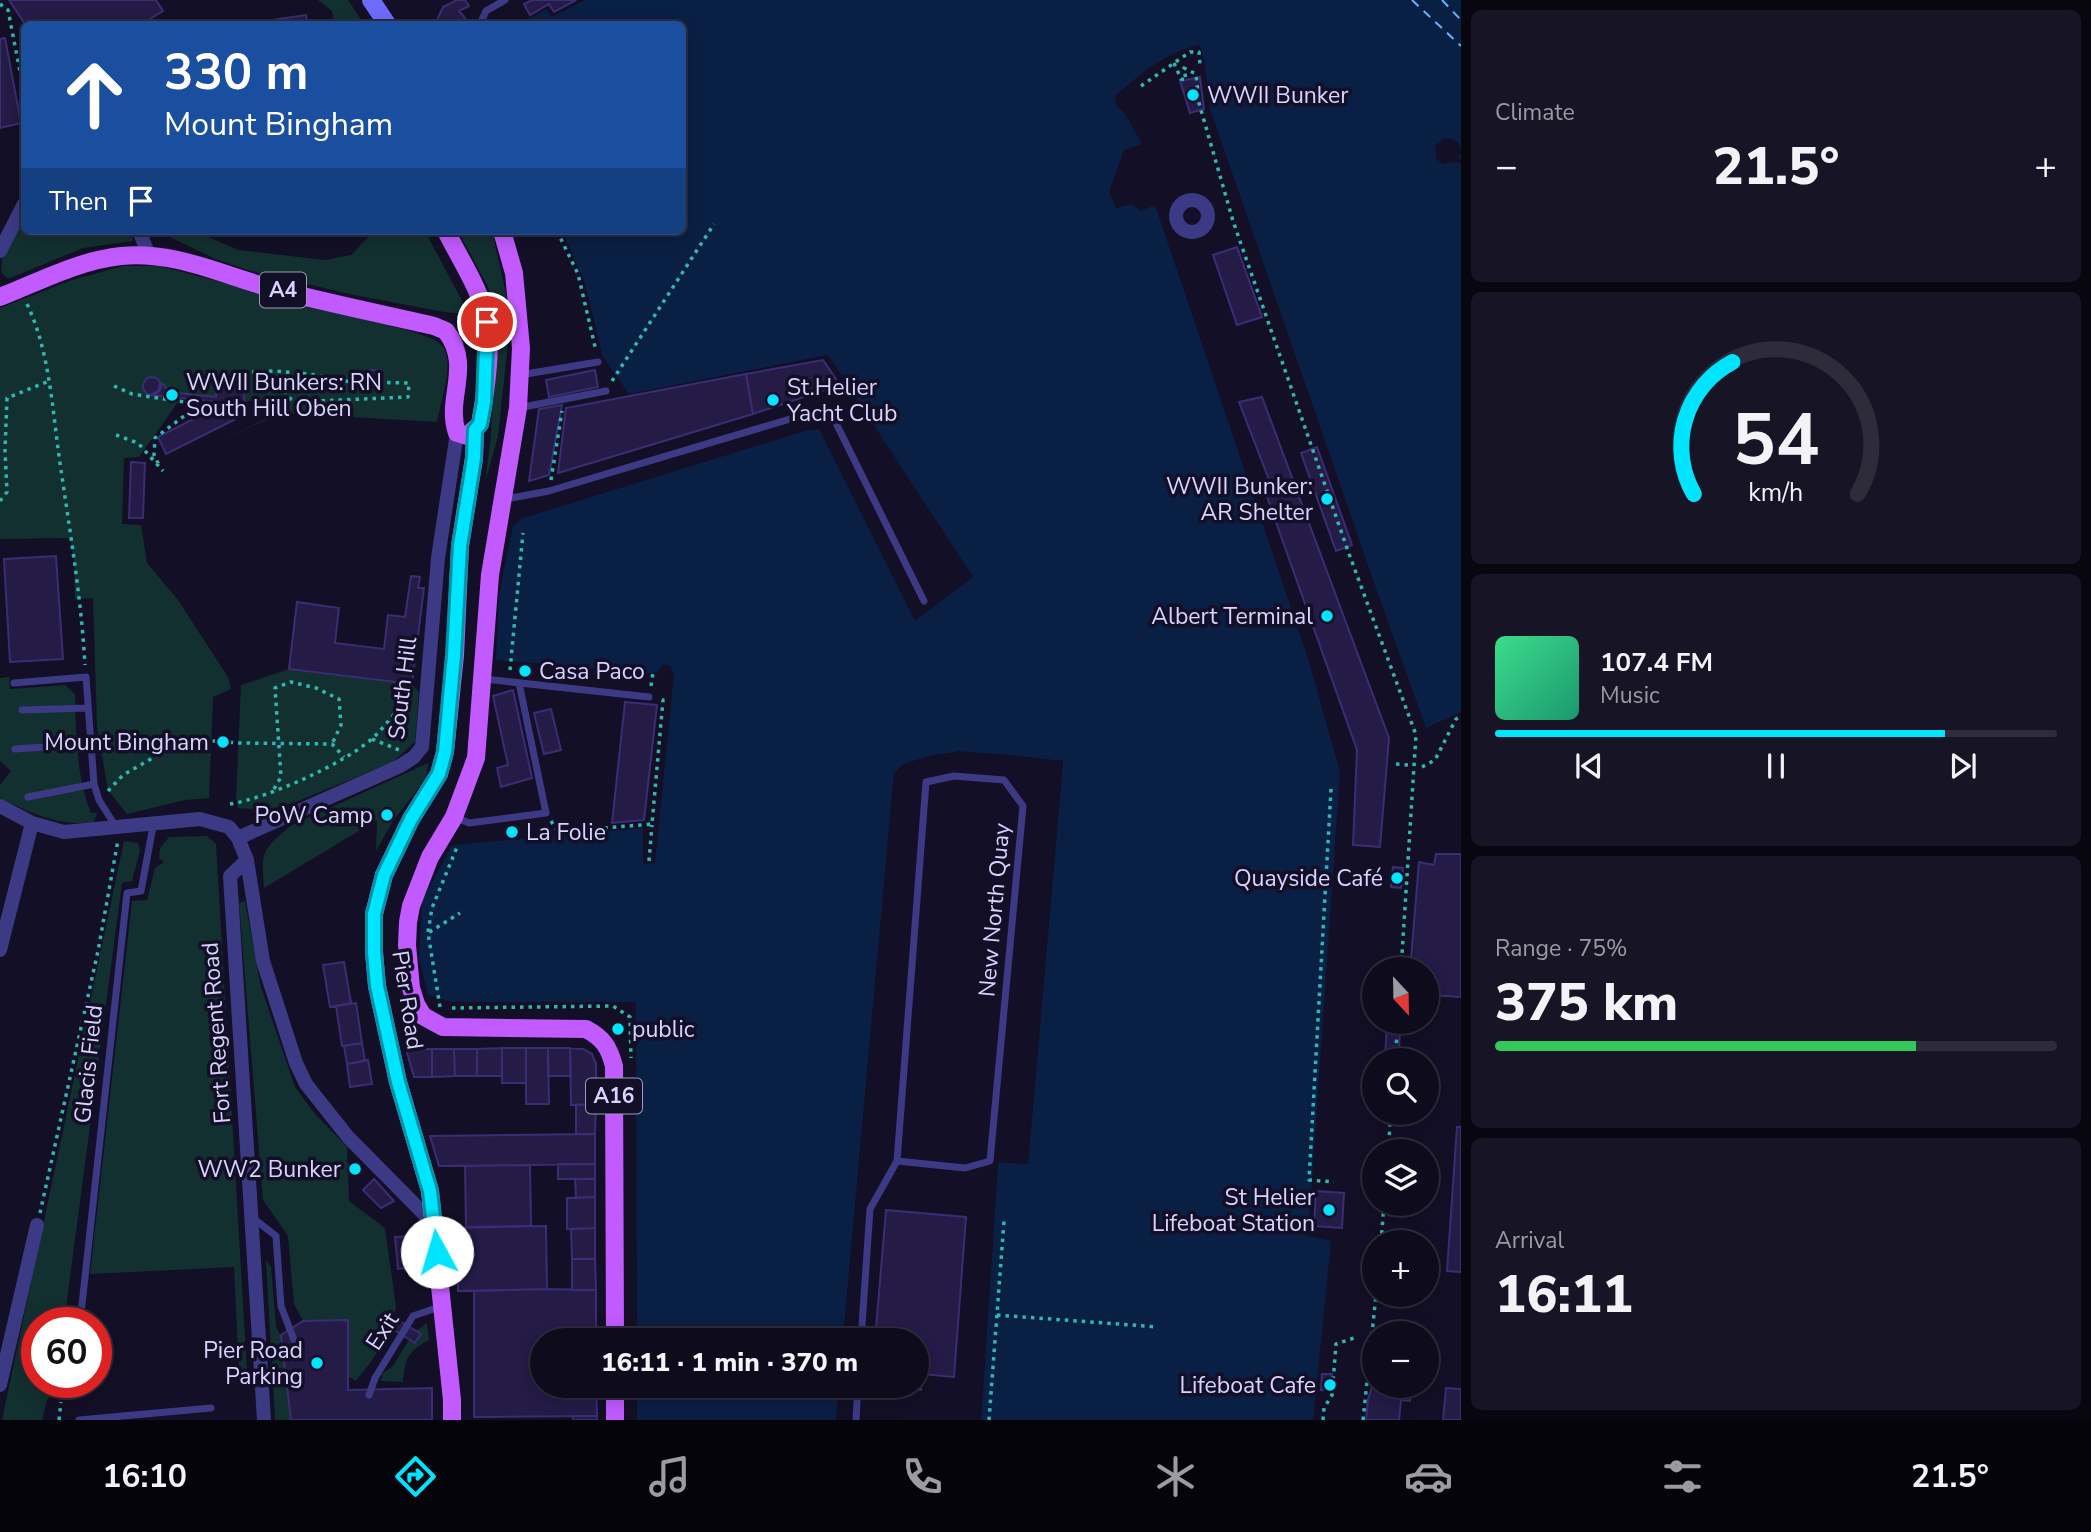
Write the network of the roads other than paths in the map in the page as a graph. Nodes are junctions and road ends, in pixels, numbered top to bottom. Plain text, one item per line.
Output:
1 (371, 0) edge
2 (505, 0) edge
3 (385, 21) edge
4 (481, 21) edge
5 (21, 210) edge
6 (141, 235) edge
7 (448, 235) edge
8 (503, 235) edge
9 (0, 251) edge
10 (149, 254) junction
11 (0, 298) edge
12 (598, 362) road end
13 (520, 375) junction
14 (606, 391) road end
15 (518, 408) junction
16 (466, 432) junction
17 (505, 499) junction
18 (924, 601) dead end
19 (484, 679) junction
20 (14, 683) dead end
21 (519, 683) junction
22 (649, 697) road end
23 (87, 708) junction
24 (22, 710) dead end
25 (89, 744) junction
26 (15, 749) dead end
27 (94, 785) junction
28 (28, 797) dead end
29 (0, 806) edge
30 (462, 820) junction
31 (154, 821) junction
32 (32, 823) junction
33 (116, 828) junction
34 (238, 838) junction
35 (247, 860) junction
36 (0, 950) edge
37 (897, 1161) junction
38 (251, 1217) junction
39 (434, 1224) junction
40 (37, 1225) road end
41 (442, 1306) junction
42 (82, 1307) edge
43 (615, 1328) edge
44 (862, 1328) edge
45 (295, 1340) dead end
46 (0, 1385) edge
47 (369, 1395) dead end
48 (615, 1398) edge
49 (857, 1398) edge
50 (211, 1408) dead end
51 (79, 1420) edge
52 (264, 1420) edge
53 (452, 1420) edge
54 (615, 1420) edge
55 (856, 1420) edge

1 - 3 street
2 - 4 lane
5 - 9 street
6 - 10 street
7 - 16 main road
8 - 13 main road, A16
10 - 11 main road, A4
10 - 16 main road, A4
12 - 13 lane
13 - 15 main road, A16
14 - 15 lane
15 - 17 main road, A16
16 - 34 street, South Hill
16 - 39 main road, Pier Road / A4
17 - 18 lane
17 - 19 main road, A16
19 - 21 lane
19 - 30 main road, A16
20 - 23 lane
21 - 22 lane
21 - 30 lane
23 - 24 lane
23 - 25 lane
25 - 26 lane
25 - 27 lane
27 - 28 lane
27 - 33 lane
29 - 32 street
30 - 43 main road, A16
31 - 33 street
31 - 34 street
31 - 42 lane, Glacis Field
32 - 33 street
32 - 36 street
34 - 35 street
35 - 38 street, Fort Regent Road
35 - 39 street
37 - 37 lane, New North Quay
37 - 44 lane, New North Quay
38 - 45 lane
38 - 52 street, Fort Regent Road
39 - 41 main road, Pier Road / A4
40 - 46 street
41 - 47 lane, Exit
41 - 53 main road, Pier Road / A4
48 - 54 main road
49 - 55 lane
50 - 51 lane

